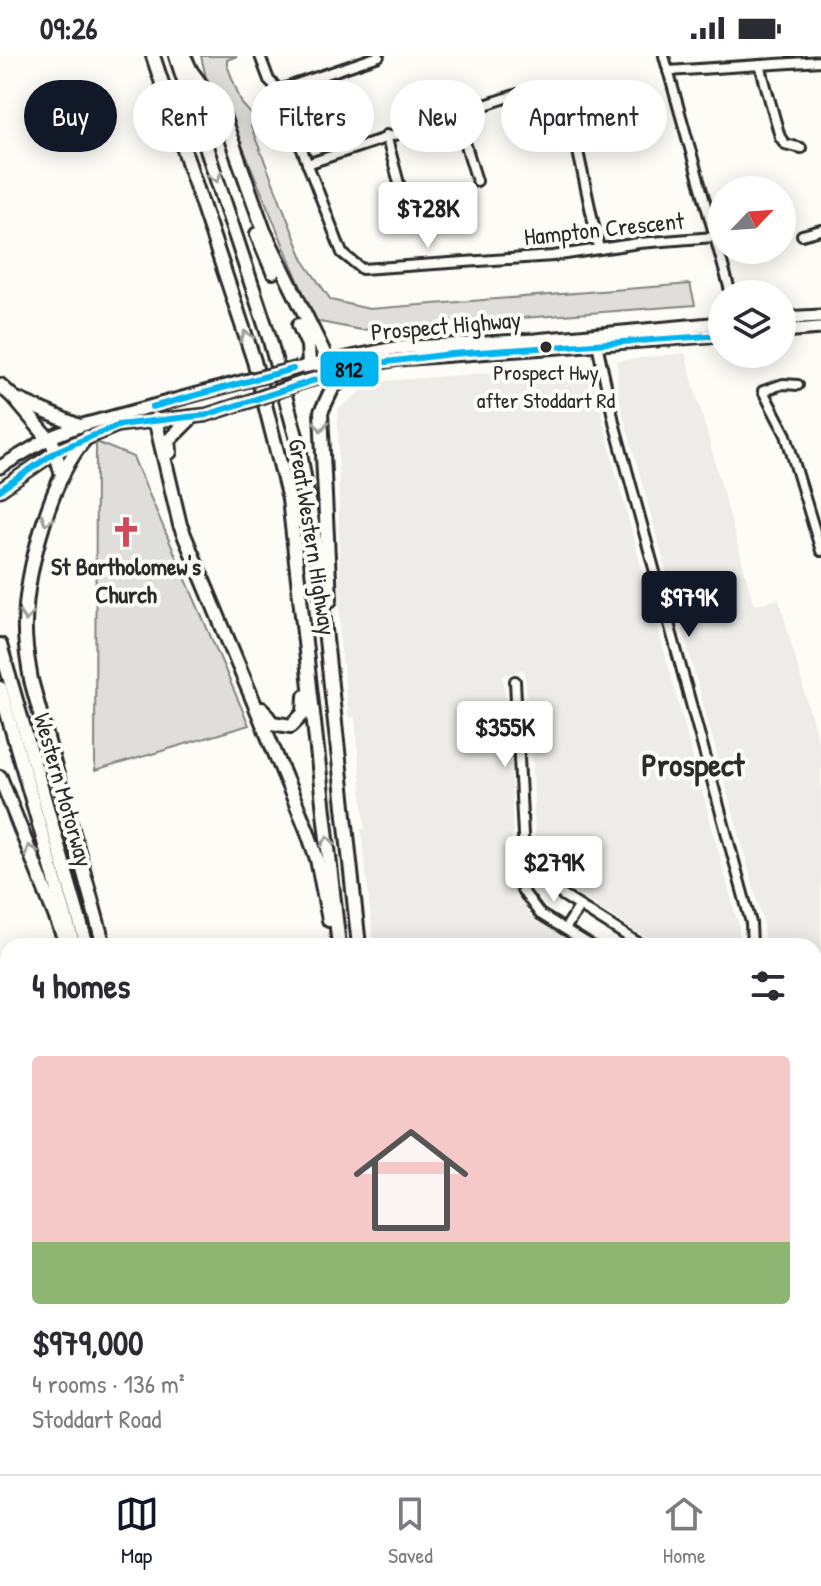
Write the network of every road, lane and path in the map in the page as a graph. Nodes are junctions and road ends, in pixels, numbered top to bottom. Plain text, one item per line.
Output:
1 (153, 56) edge
2 (176, 56) edge
3 (184, 56) edge
4 (260, 56) edge
5 (379, 56) edge
6 (664, 56) edge
7 (821, 61) edge
8 (760, 65) junction
9 (668, 71) junction
10 (161, 80) edge
11 (183, 80) edge
12 (199, 80) edge
13 (269, 80) edge
14 (308, 80) edge
15 (485, 104) edge
16 (390, 134) edge
17 (386, 135) junction
18 (235, 148) edge
19 (801, 148) dead end
20 (185, 152) edge
21 (208, 152) edge
22 (228, 152) edge
23 (302, 152) edge
24 (468, 152) edge
25 (307, 164) junction
26 (477, 181) dead end
27 (400, 187) dead end
28 (708, 215) edge
29 (821, 230) edge
30 (802, 235) dead end
31 (708, 238) edge
32 (599, 249) junction
33 (821, 316) edge
34 (796, 317) edge
35 (708, 325) edge
36 (821, 328) edge
37 (796, 330) edge
38 (708, 336) edge
39 (596, 340) junction
40 (362, 365) junction
41 (304, 366) junction
42 (328, 368) junction
43 (0, 385) edge
44 (798, 385) dead end
45 (14, 398) junction
46 (192, 417) junction
47 (155, 419) junction
48 (83, 431) junction
49 (49, 438) junction
50 (57, 451) junction
51 (0, 467) edge
52 (62, 476) junction
53 (0, 490) edge
54 (821, 551) edge
55 (303, 624) junction
56 (0, 645) edge
57 (515, 681) dead end
58 (0, 688) edge
59 (332, 692) junction
60 (336, 737) junction
61 (317, 745) junction
62 (0, 777) edge
63 (524, 854) junction
64 (579, 907) junction
65 (565, 929) junction
66 (68, 938) edge
67 (69, 938) edge
68 (85, 938) edge
69 (102, 938) edge
70 (335, 938) edge
71 (336, 938) edge
72 (358, 938) edge
73 (579, 938) edge
74 (630, 938) edge
75 (752, 938) edge

1 - 10 highway, Great Western Highway
2 - 11 highway, Great Western Highway
3 - 12 highway
4 - 13 street, Hampton Crescent
5 - 14 street
6 - 9 street
7 - 8 street
8 - 9 street
8 - 19 street
9 - 28 street
15 - 32 street
16 - 17 street
17 - 25 street
17 - 27 street
18 - 42 highway
55 -> 20 highway, Great Western Highway
21 -> 59 highway, Great Western Highway
22 - 41 highway
23 - 25 street, Hampton Crescent
24 - 26 street
25 - 32 street, Hampton Crescent
29 - 30 street
31 - 32 street, Hampton Crescent
33 - 34 main road
35 - 39 main road, Prospect Highway
36 - 37 main road
38 - 39 main road, Prospect Highway
39 - 40 main road, Prospect Highway
39 - 42 main road, Prospect Highway
39 - 75 street
40 - 42 main road, Prospect Highway
40 -> 59 highway
41 - 42 main road, Prospect Highway
41 - 48 main road, Prospect Highway, bridge
42 - 46 main road, Prospect Highway, bridge
43 - 45 highway
44 - 54 street
45 - 48 highway
45 - 49 highway
46 - 47 main road, Prospect Highway
46 - 55 highway
47 - 48 main road, Prospect Highway
47 - 70 highway
48 - 49 main road, Prospect Highway
48 - 50 main road, Prospect Highway
48 - 52 highway
49 - 50 highway
49 - 51 main road, Prospect Highway
50 - 52 highway
50 - 53 main road, Prospect Highway
52 -> 69 highway
55 - 61 highway, Great Western Highway
56 - 68 highway, Western Motorway
57 - 63 street
58 - 67 highway, Western Motorway
59 - 60 highway, Great Western Highway
60 - 61 highway
60 - 72 highway, Great Western Highway
71 -> 61 highway, Great Western Highway
66 -> 62 highway
63 - 64 street
63 - 65 street
64 - 65 street
64 - 74 street
65 - 73 street

